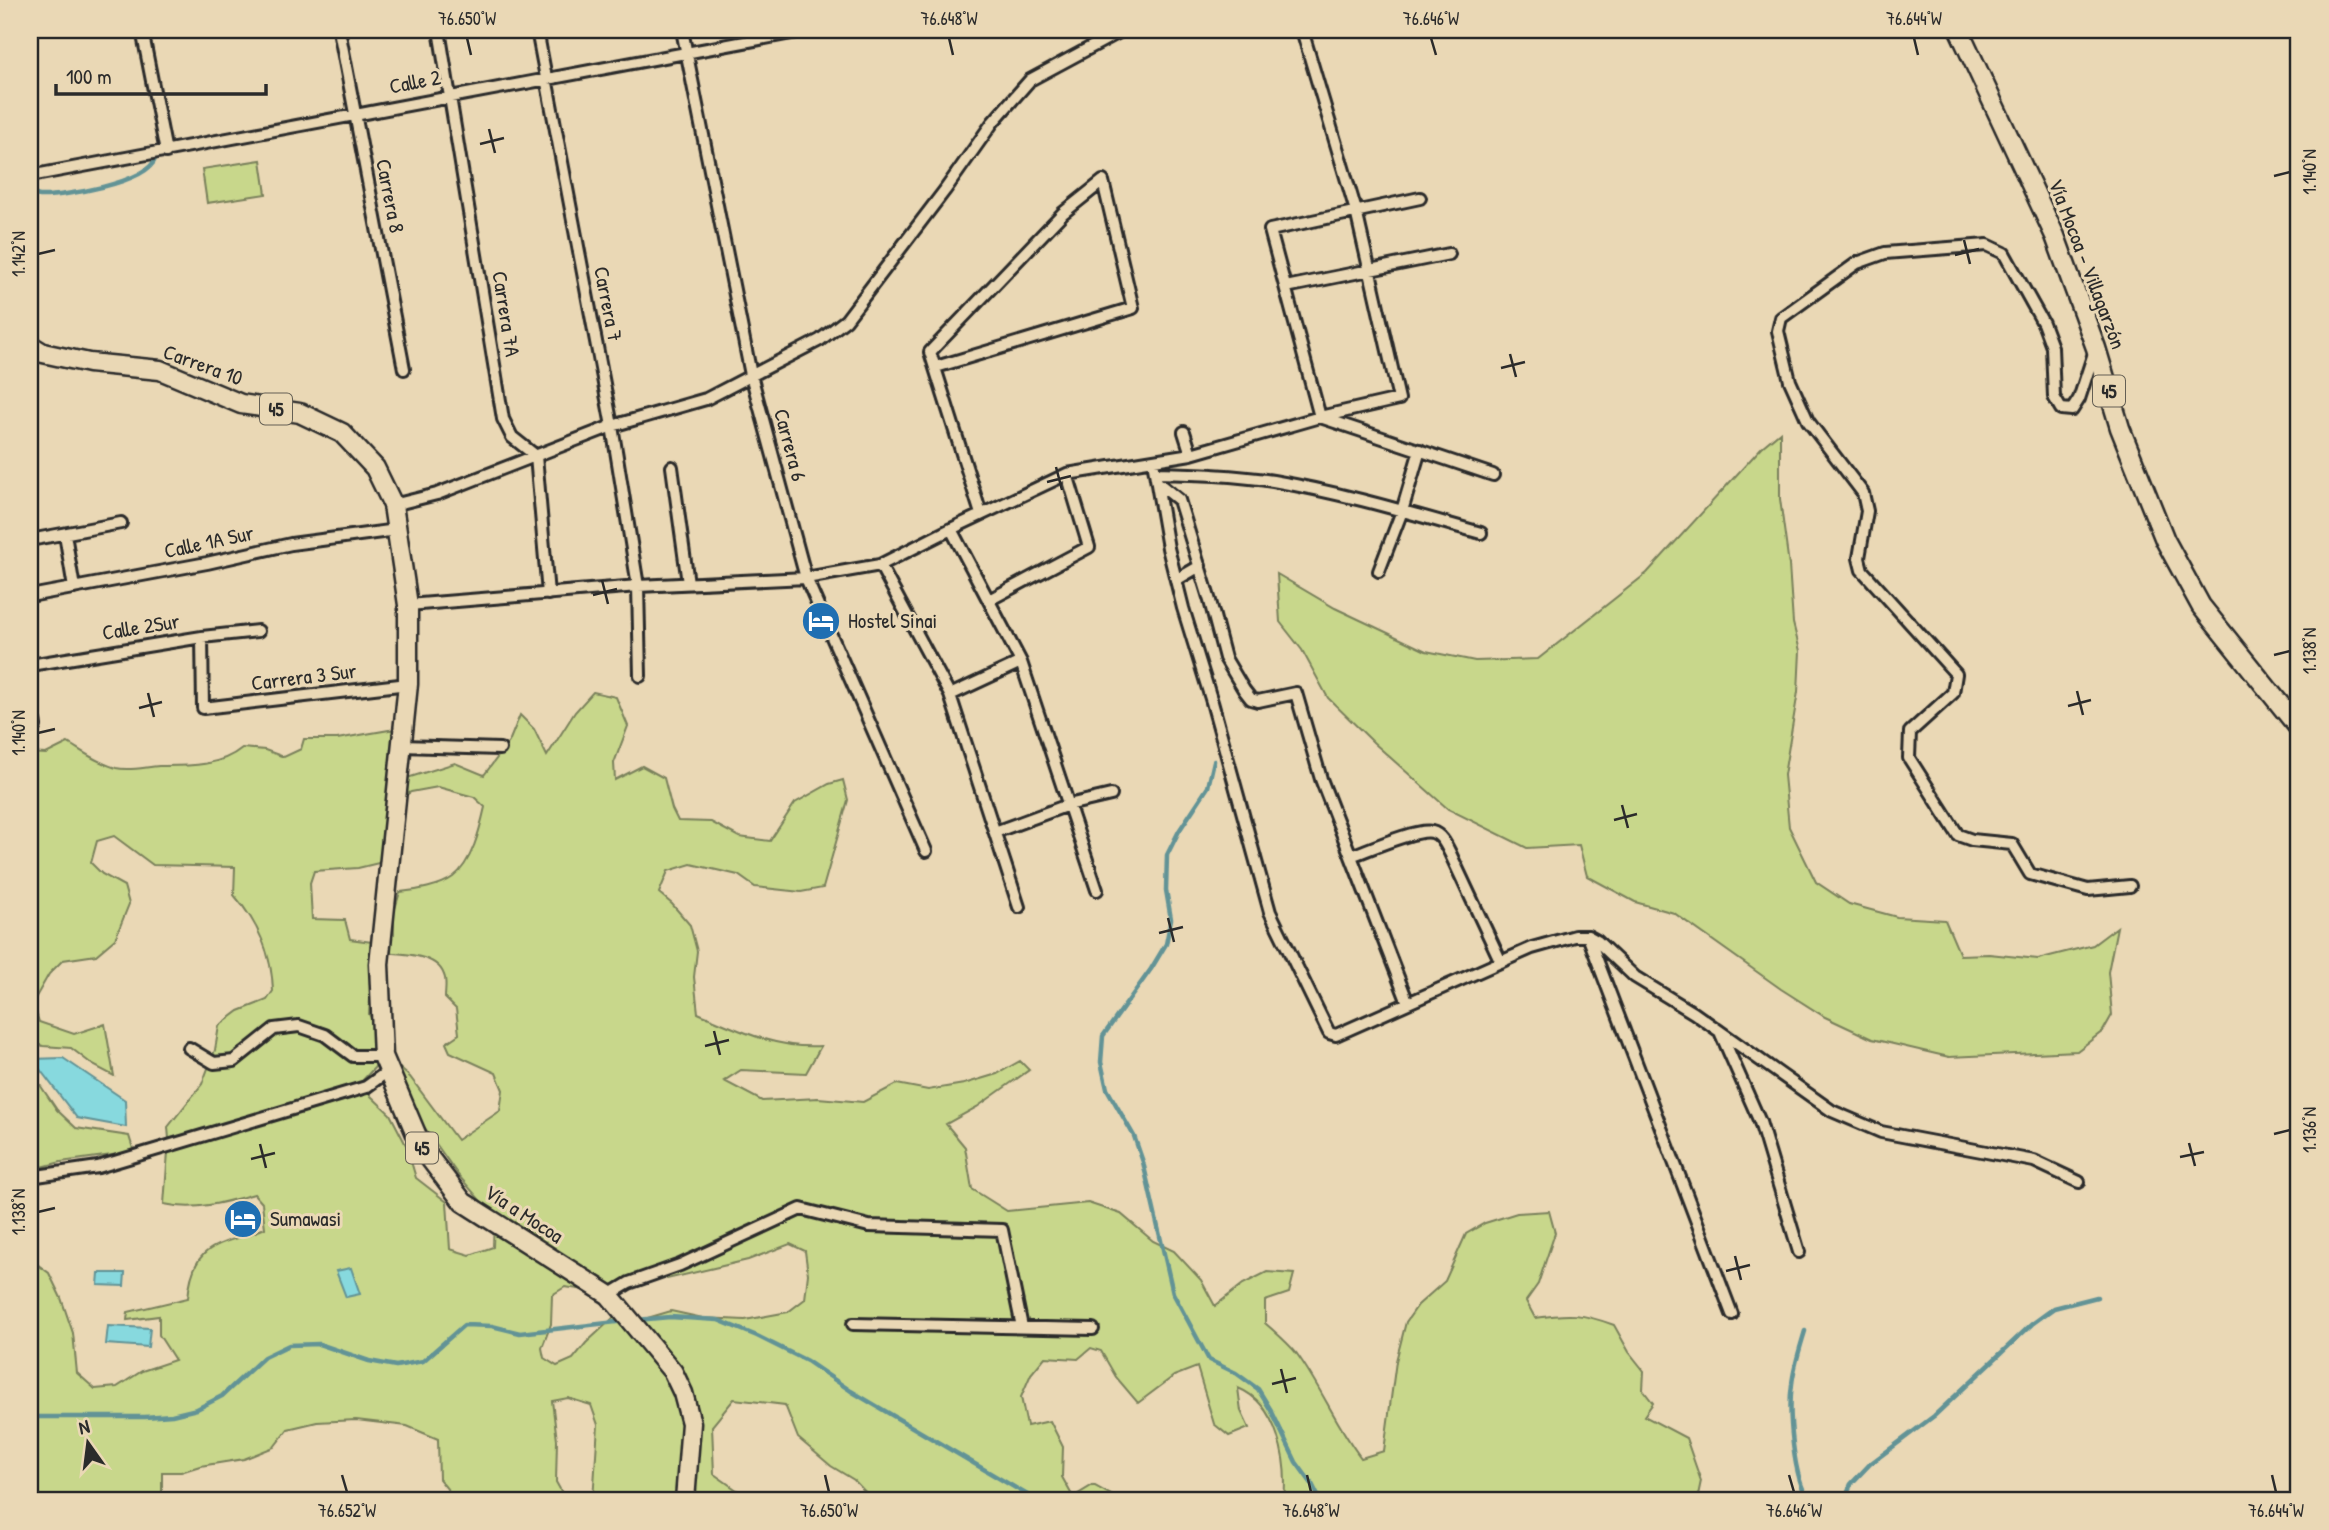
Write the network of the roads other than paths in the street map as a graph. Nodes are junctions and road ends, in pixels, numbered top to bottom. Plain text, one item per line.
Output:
1 (142, 30) edge
2 (339, 30) edge
3 (439, 30) edge
4 (537, 30) edge
5 (682, 30) edge
6 (808, 30) edge
7 (1123, 30) edge
8 (1302, 30) edge
9 (1959, 30) edge
10 (686, 53) junction
11 (546, 78) junction
12 (451, 95) junction
13 (354, 114) junction
14 (166, 152) junction
15 (30, 176) edge
16 (1420, 198) dead end
17 (1356, 211) junction
18 (1449, 254) dead end
19 (1371, 270) junction
20 (1286, 287) junction
21 (30, 345) edge
22 (2096, 348) junction
23 (936, 368) junction
24 (404, 369) dead end
25 (751, 375) junction
26 (1320, 417) junction
27 (612, 426) junction
28 (1184, 432) dead end
29 (1420, 450) junction
30 (1191, 454) junction
31 (536, 456) junction
32 (1153, 461) junction
33 (672, 467) dead end
34 (1067, 474) junction
35 (1493, 475) dead end
36 (1157, 478) junction
37 (393, 505) junction
38 (1402, 511) junction
39 (981, 514) junction
40 (121, 523) dead end
41 (951, 529) junction
42 (397, 530) junction
43 (1482, 533) dead end
44 (65, 534) junction
45 (30, 540) edge
46 (880, 565) junction
47 (1199, 566) junction
48 (1379, 571) dead end
49 (806, 578) junction
50 (1176, 580) junction
51 (688, 583) junction
52 (638, 586) junction
53 (75, 588) junction
54 (548, 594) junction
55 (30, 596) edge
56 (989, 600) junction
57 (408, 605) junction
58 (258, 631) dead end
59 (202, 636) junction
60 (1021, 662) junction
61 (30, 665) edge
62 (640, 676) dead end
63 (408, 684) junction
64 (30, 695) edge
65 (950, 695) junction
66 (35, 726) dead end
67 (2299, 728) edge
68 (402, 746) junction
69 (500, 749) dead end
70 (1111, 795) dead end
71 (1068, 805) junction
72 (995, 832) junction
73 (926, 851) dead end
74 (1351, 856) junction
75 (2130, 886) dead end
76 (1097, 890) dead end
77 (1019, 907) dead end
78 (1588, 936) junction
79 (1501, 962) junction
80 (1408, 1003) junction
81 (1720, 1031) junction
82 (189, 1048) dead end
83 (385, 1064) junction
84 (30, 1177) edge
85 (2079, 1182) dead end
86 (1799, 1252) dead end
87 (609, 1296) junction
88 (1732, 1314) dead end
89 (853, 1324) dead end
90 (1022, 1327) junction
91 (1093, 1328) dead end
92 (685, 1500) edge

1 - 14 street
2 - 13 street, Carrera 8
3 - 12 street, Carrera 7A
4 - 11 street, Carrera 7
5 - 10 street, Carrera 6
6 - 10 street, Calle 2
7 - 25 street
8 - 17 street
9 - 22 main road, Vía Mocoa - Villagarzón / 45
10 - 11 street, Calle 2
10 - 25 street, Carrera 6
11 - 12 street, Calle 2
11 - 27 street, Carrera 7
12 - 13 street, Calle 2
12 - 31 street, Carrera 7A
13 - 14 street, Calle 2
13 - 24 street, Carrera 8
14 - 15 street, Calle 2
16 - 17 street
17 - 19 street
17 - 20 street
18 - 19 street
19 - 20 street
19 - 26 street
20 - 26 street
21 - 37 main road, Carrera 10 / 45
22 - 67 main road, Vía Mocoa - Villagarzón / 45
22 - 75 street
23 - 23 street
23 - 39 street
25 - 27 street
25 - 49 street, Carrera 6
26 - 29 street
26 - 30 street
27 - 31 street
27 - 52 street, Carrera 7
28 - 30 street
29 - 35 street
29 - 38 street
30 - 32 street
31 - 37 street
31 - 54 street
32 - 34 street
32 - 36 street
33 - 51 street
34 - 39 street
34 - 56 street
36 - 38 street
36 - 47 street
36 - 50 street
37 - 42 main road, Carrera 10 / 45
38 - 43 street
38 - 48 street
39 - 41 street
40 - 44 street
41 - 46 street
41 - 56 street
42 - 53 street, Calle 1A Sur
42 - 57 main road, Carrera 10 / 45
44 - 45 street
44 - 53 street
46 - 49 street
46 - 65 street
47 - 50 street
47 - 74 street
49 - 51 street
49 - 73 street, Carrera 6
50 - 80 street
51 - 52 street
52 - 54 street
52 - 62 street, Carrera 7
53 - 55 street, Calle 1A Sur
54 - 57 street
56 - 60 street
57 - 63 main road, Carrera 10 / 45
58 - 59 street, Calle 2Sur
59 - 61 street, Calle 2Sur
59 - 63 street, Carrera 3 Sur
60 - 65 street
60 - 71 street
63 - 68 main road, Vía a Mocoa / 45
64 - 66 street
65 - 72 street
68 - 69 street
68 - 83 main road, Vía a Mocoa / 45
70 - 71 street
71 - 72 street
71 - 76 street
72 - 77 street
74 - 79 street
74 - 80 street
78 - 79 street
78 - 81 street
78 - 88 street
79 - 80 street
81 - 85 street
81 - 86 street
82 - 83 street
83 - 84 street
83 - 87 main road, Vía a Mocoa / 45
87 - 90 street
87 - 92 main road, Vía a Mocoa / 45
89 - 90 street
90 - 91 street

